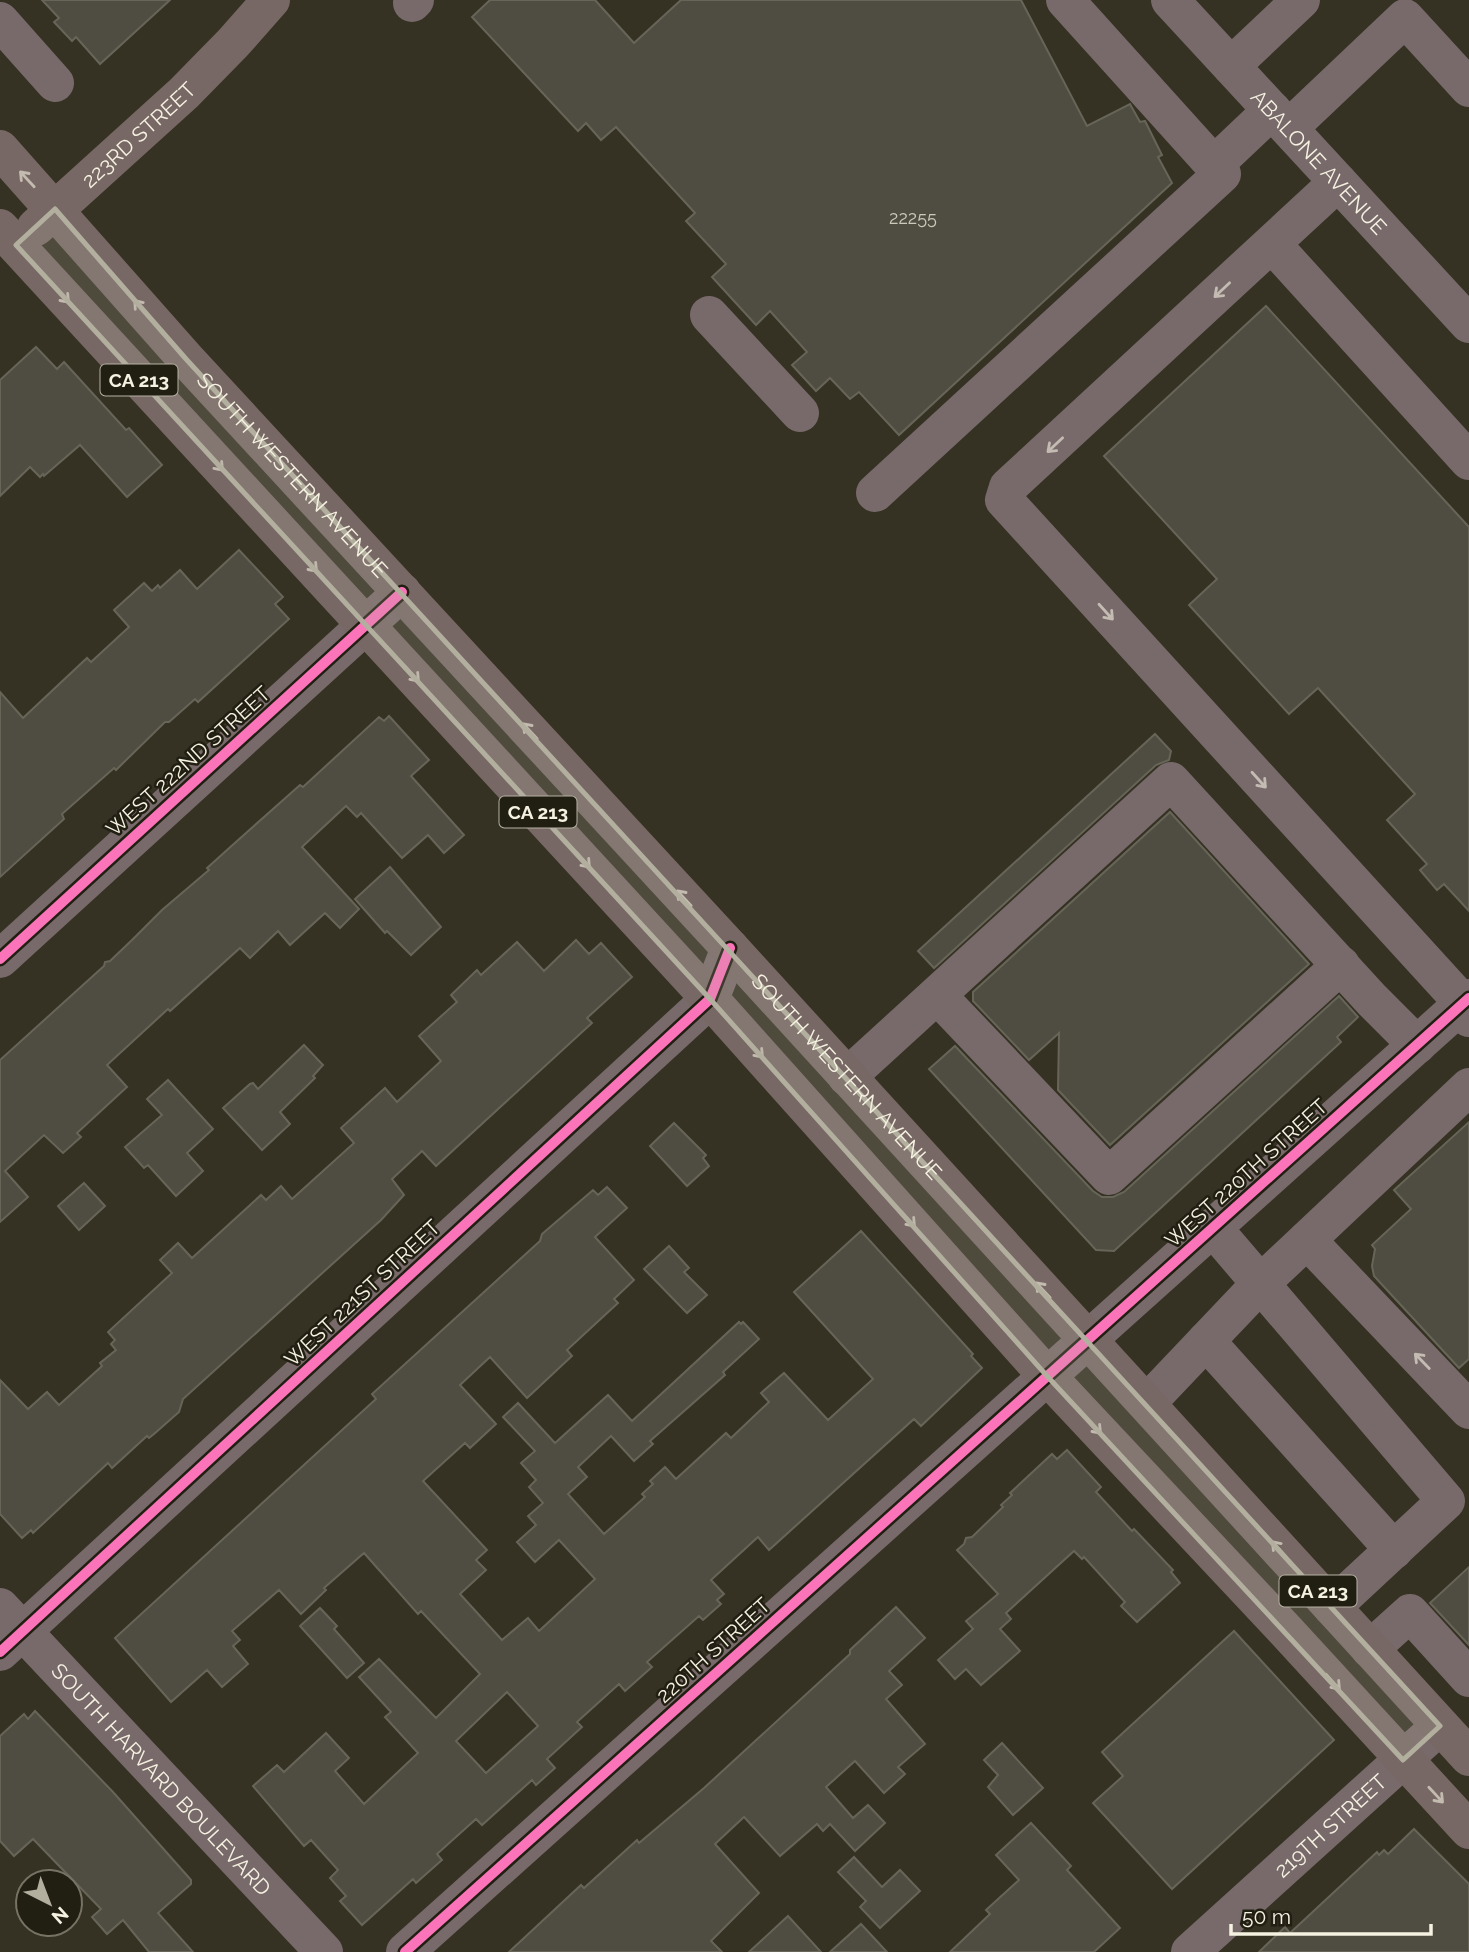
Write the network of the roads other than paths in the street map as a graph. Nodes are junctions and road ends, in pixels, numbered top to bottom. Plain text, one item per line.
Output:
1 (1065, 0) edge
2 (1170, 0) edge
3 (1301, 0) edge
4 (266, 2) edge
5 (1415, 9) edge
6 (0, 21) edge
7 (1231, 66) junction
8 (55, 83) dead end
9 (1469, 88) edge
10 (1280, 119) junction
11 (0, 149) edge
12 (1214, 165) junction
13 (1338, 182) junction
14 (55, 209) junction
15 (1272, 244) junction
16 (5, 245) edge
17 (709, 315) dead end
18 (1469, 324) edge
19 (800, 414) dead end
20 (1469, 461) edge
21 (875, 493) dead end
22 (402, 592) junction
23 (366, 624) junction
24 (730, 948) junction
25 (0, 959) edge
26 (1341, 965) junction
27 (938, 996) junction
28 (710, 999) junction
29 (1467, 1006) edge
30 (1417, 1045) junction
31 (847, 1077) junction
32 (1469, 1087) edge
33 (1213, 1228) junction
34 (1307, 1240) junction
35 (1260, 1284) junction
36 (1089, 1340) junction
37 (1206, 1341) junction
38 (1047, 1376) junction
39 (1147, 1403) junction
40 (1469, 1410) edge
41 (1458, 1491) edge
42 (1394, 1550) junction
43 (1332, 1607) junction
44 (8, 1630) edge
45 (1370, 1649) junction
46 (1457, 1665) edge
47 (1405, 1687) junction
48 (1440, 1726) junction
49 (1469, 1756) edge
50 (1403, 1760) junction
51 (1469, 1830) edge
52 (324, 1952) edge
53 (405, 1952) edge
54 (1190, 1952) edge

1 - 12 street
2 - 7 street, ABALONE AVENUE
3 - 7 street
4 - 14 main road, 223RD STREET
5 - 9 street
5 - 10 street
6 - 8 street
7 - 10 street, ABALONE AVENUE
10 - 12 street
10 - 13 street, ABALONE AVENUE
14 -> 11 main road, SOUTH WESTERN AVENUE / CA 213
12 - 21 street
13 - 15 street
13 - 18 street, ABALONE AVENUE
14 - 16 main road, 223RD STREET
22 -> 14 main road, SOUTH WESTERN AVENUE / CA 213
15 - 20 street
15 -> 29 street
16 -> 23 main road, CA 213
17 - 19 street
22 - 23 street, WEST 222ND STREET
24 -> 22 main road, SOUTH WESTERN AVENUE / CA 213
23 - 25 street, WEST 222ND STREET
23 -> 28 main road, CA 213
24 - 28 street, WEST 221ST STREET
24 - 31 main road, SOUTH WESTERN AVENUE / CA 213
26 - 27 street
26 - 27 street
26 - 30 street
27 - 31 street
28 -> 38 main road, CA 213
28 - 44 street, WEST 221ST STREET
29 - 30 street, WEST 220TH STREET
30 - 33 street, WEST 220TH STREET
36 -> 31 main road, SOUTH WESTERN AVENUE / CA 213
32 - 34 street
33 - 35 street
33 - 36 street, WEST 220TH STREET
34 - 35 street
40 -> 34 street
35 - 37 street
35 - 41 street
36 - 38 street, WEST 220TH STREET
36 - 39 main road, SOUTH WESTERN AVENUE / CA 213
37 - 39 street
37 - 42 street
38 -> 50 main road, CA 213
38 - 53 street, 220TH STREET
43 -> 39 main road, SOUTH WESTERN AVENUE / CA 213
41 - 42 street
42 - 43 street
43 - 45 main road, SOUTH WESTERN AVENUE / CA 213
44 - 52 street, SOUTH HARVARD BOULEVARD
45 - 46 street
45 - 47 main road, SOUTH WESTERN AVENUE / CA 213
46 - 47 street
47 - 48 main road, SOUTH WESTERN AVENUE / CA 213
48 - 49 main road, SOUTH WESTERN AVENUE / CA 213
48 - 50 street, 219TH STREET
50 -> 51 main road, CA 213
50 - 54 street, 219TH STREET

